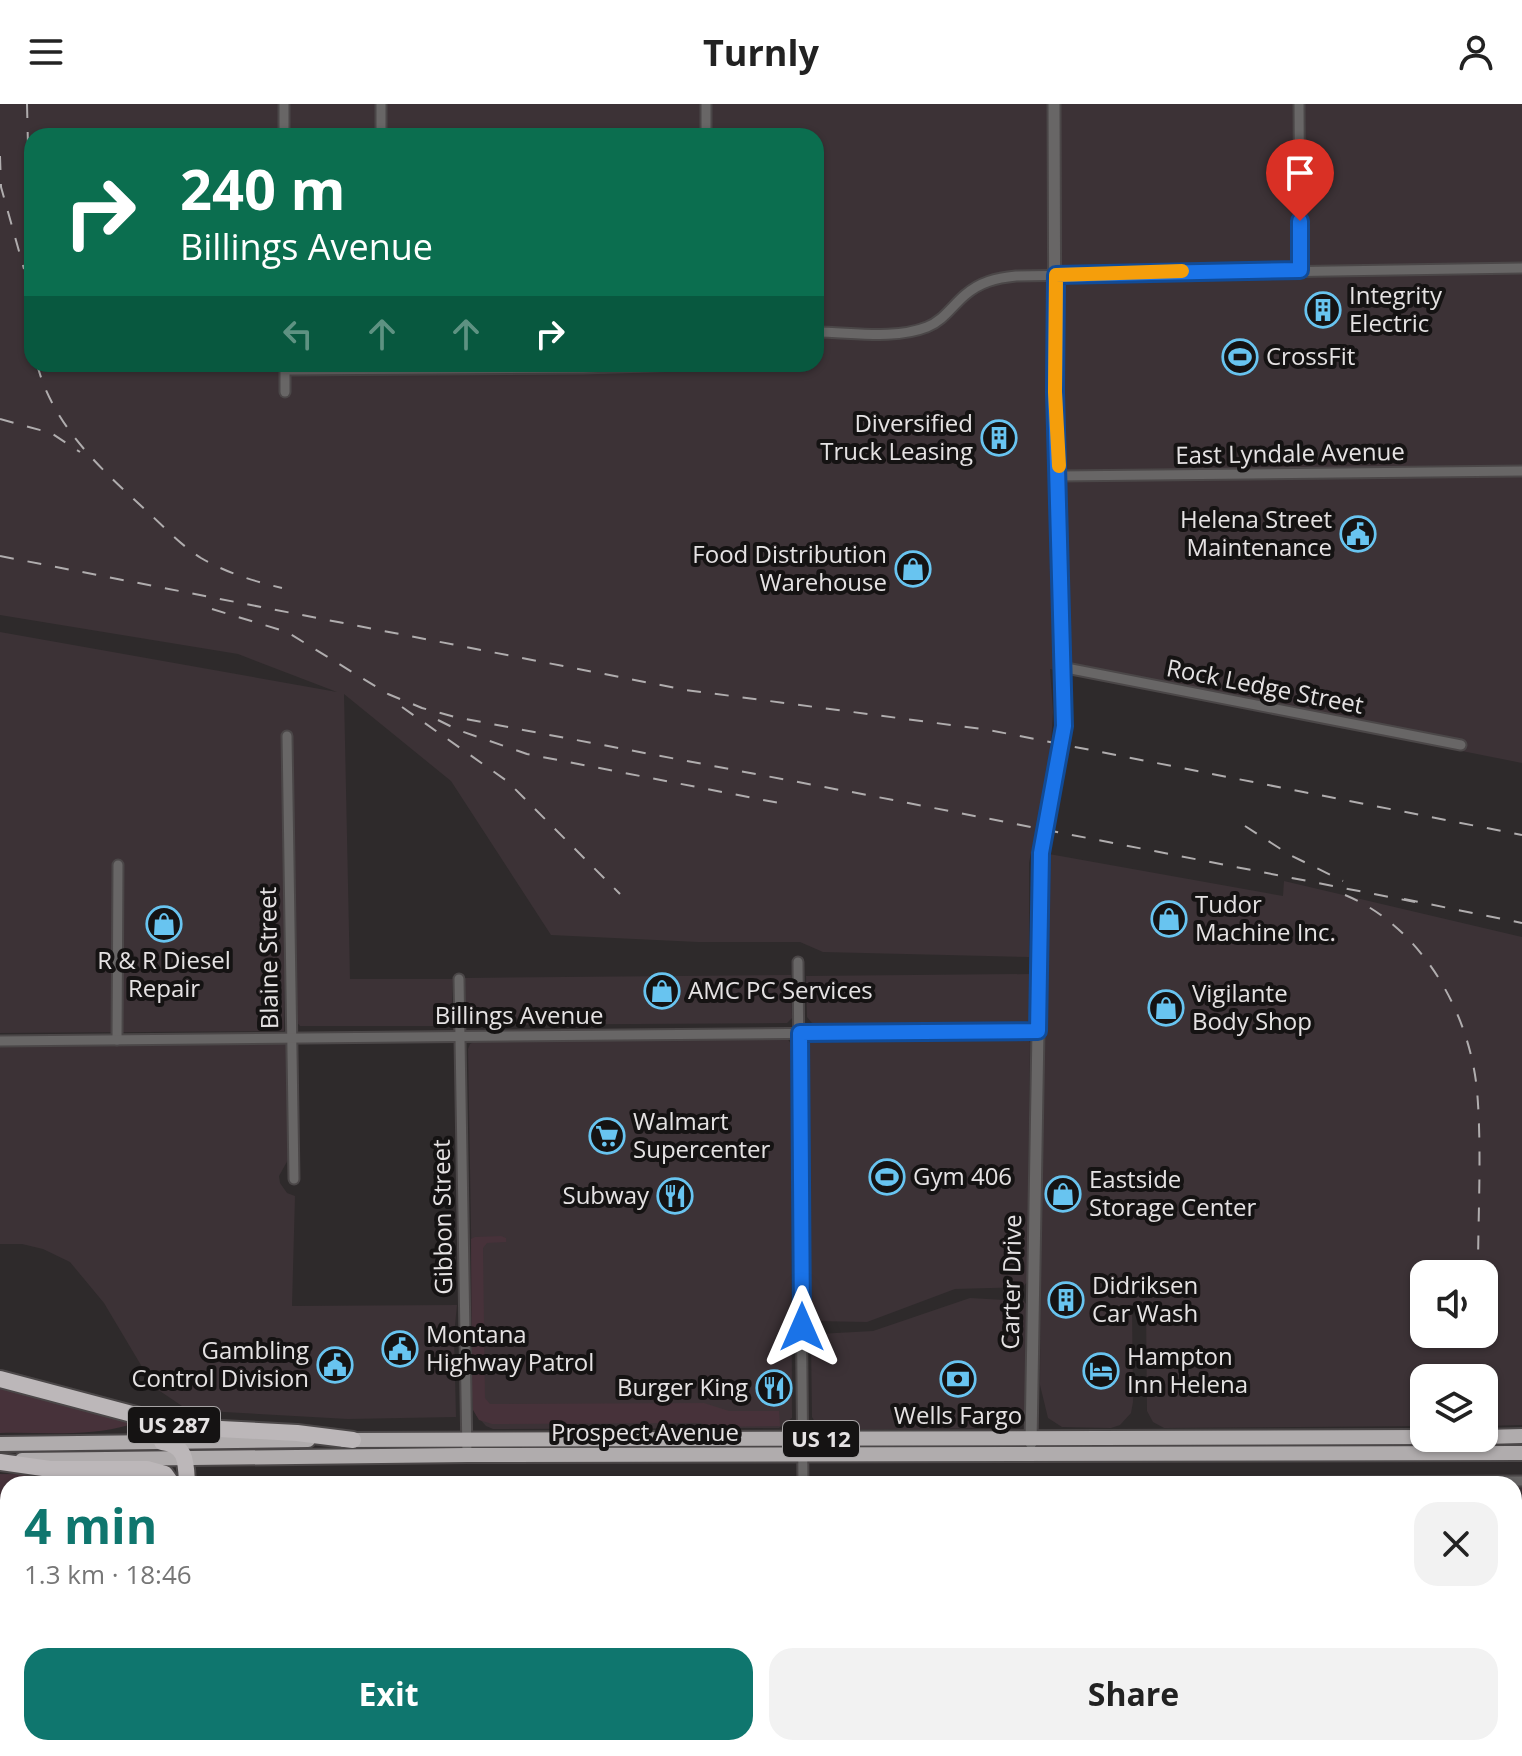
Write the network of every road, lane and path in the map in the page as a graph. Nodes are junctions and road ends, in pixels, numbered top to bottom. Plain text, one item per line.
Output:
1 (284, 104) edge
2 (381, 104) edge
3 (706, 104) edge
4 (1054, 104) edge
5 (1299, 104) edge
6 (284, 128) edge
7 (381, 128) edge
8 (706, 128) edge
9 (1522, 268) edge
10 (1300, 270) junction
11 (1056, 275) junction
12 (824, 332) edge
13 (285, 372) edge
14 (285, 392) dead end
15 (1522, 471) edge
16 (1059, 476) junction
17 (1061, 667) junction
18 (287, 736) dead end
19 (1461, 745) dead end
20 (118, 865) dead end
21 (798, 962) dead end
22 (459, 979) dead end
23 (1038, 1031) junction
24 (800, 1033) junction
25 (460, 1036) junction
26 (290, 1038) junction
27 (117, 1040) junction
28 (0, 1041) edge
29 (294, 1179) dead end
30 (0, 1379) edge
31 (1522, 1436) edge
32 (1410, 1437) edge
33 (1498, 1437) edge
34 (467, 1438) junction
35 (803, 1439) junction
36 (1031, 1439) junction
37 (353, 1440) junction
38 (162, 1442) junction
39 (0, 1444) edge
40 (1522, 1453) edge
41 (467, 1455) junction
42 (803, 1455) junction
43 (1031, 1455) junction
44 (186, 1458) junction
45 (0, 1461) edge
46 (166, 1476) edge
47 (187, 1476) edge
48 (803, 1476) edge

1 - 6 street
2 - 7 street
3 - 8 street
4 - 11 street, Carter Drive
5 - 10 street
9 - 10 street
10 - 11 street
11 - 12 street
11 - 16 street, Carter Drive
13 - 14 street
15 - 16 street, East Lyndale Avenue
16 - 17 street, Carter Drive
17 - 19 street, Rock Ledge Street
17 - 23 street, Carter Drive
18 - 26 street, Blaine Street
20 - 27 street
21 - 24 street
22 - 25 street, Gibbon Street
23 - 24 street, Billings Avenue
23 - 36 street, Carter Drive
24 - 25 street, Billings Avenue
24 - 35 street
25 - 26 street, Billings Avenue
25 - 34 street, Gibbon Street
26 - 27 street, Billings Avenue
26 - 29 street, Blaine Street
27 - 28 street, Billings Avenue
30 - 37 highway, US 287
31 - 33 highway
32 - 36 highway, Prospect Avenue / US 12
34 - 35 highway, Prospect Avenue / US 12
34 - 37 highway, Prospect Avenue / US 12
34 - 41 street, Gibbon Street
35 - 36 highway, Prospect Avenue / US 12
35 - 42 street
36 - 43 street, Carter Drive
37 - 38 highway, Prospect Avenue / US 12
38 - 39 highway, Prospect Avenue
38 - 44 highway
40 - 43 highway, Prospect Avenue / US 12
41 - 42 highway, Prospect Avenue / US 12
41 - 44 highway, Prospect Avenue / US 12
42 - 43 highway, Prospect Avenue / US 12
42 - 48 street
44 - 45 highway, Prospect Avenue / US 12
44 - 47 highway
45 - 46 highway

